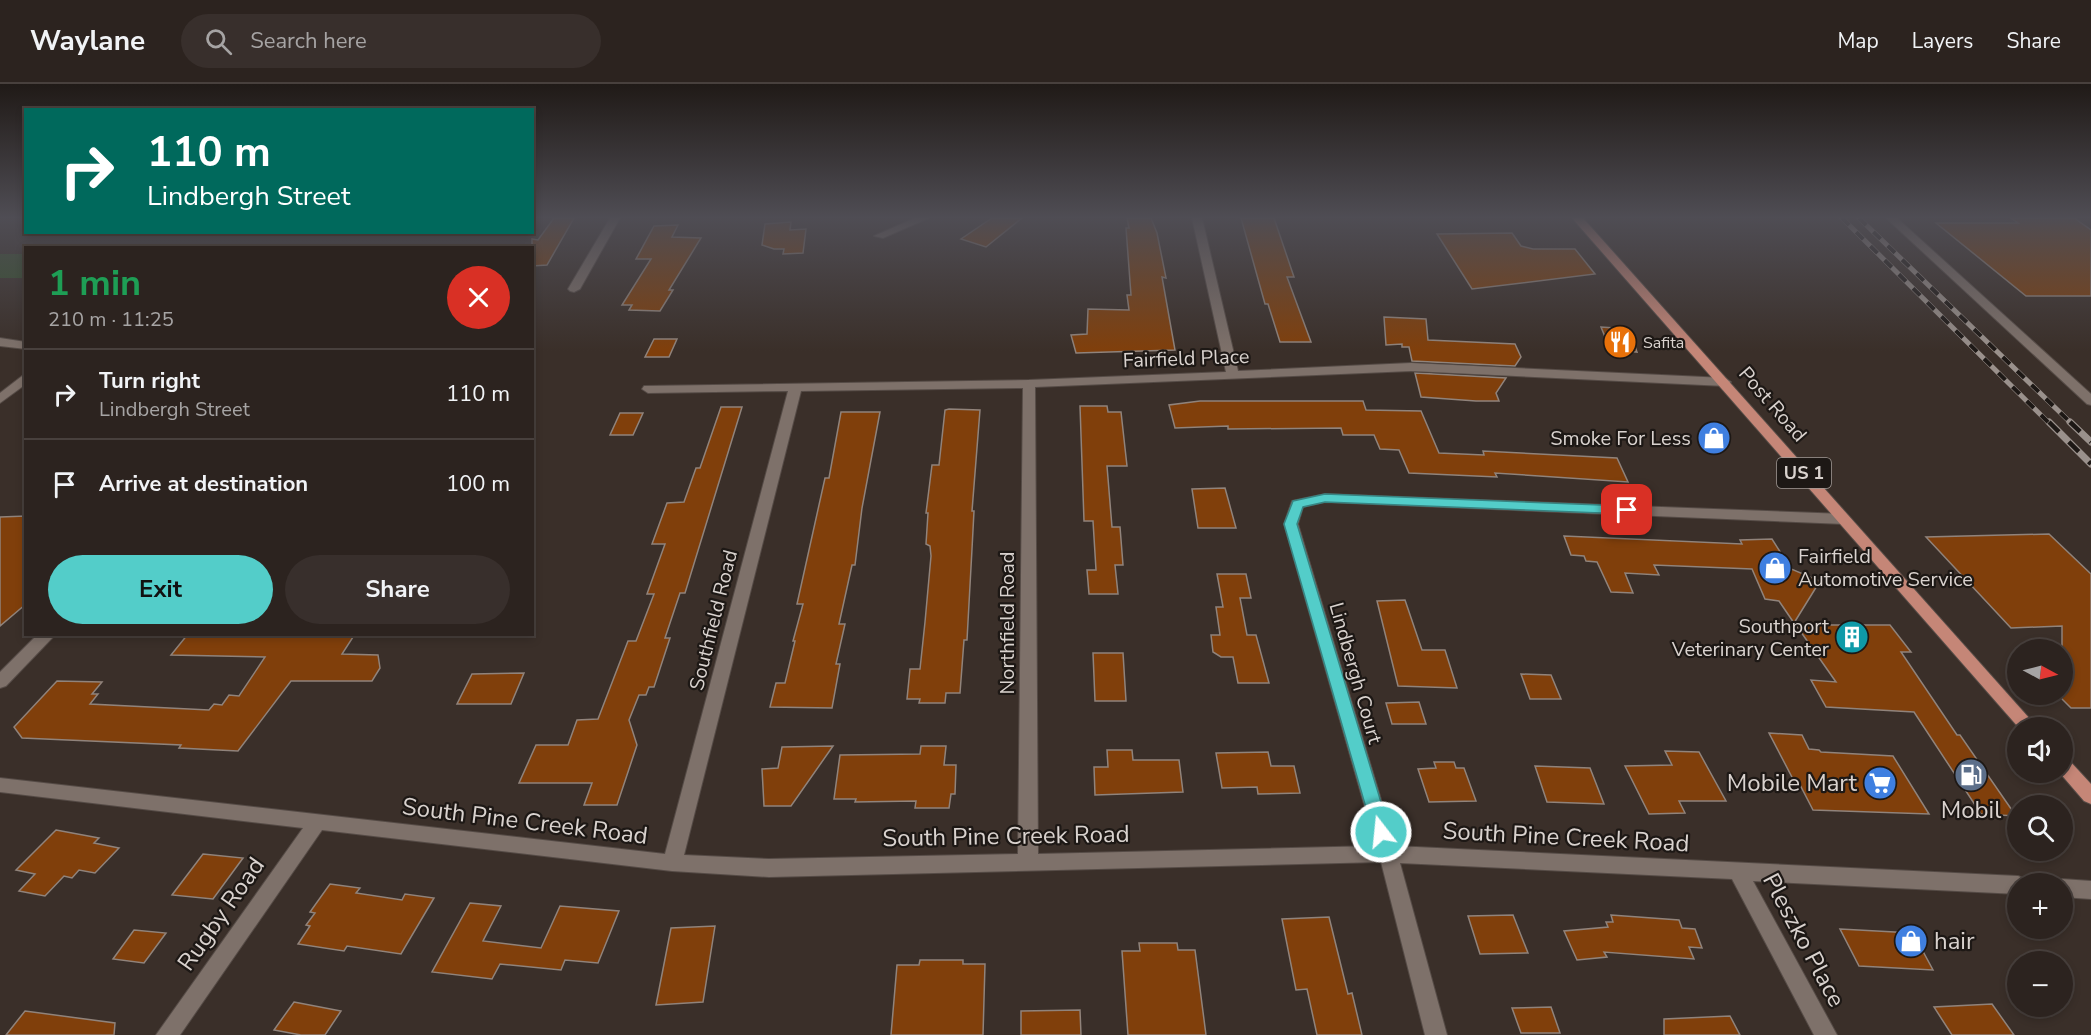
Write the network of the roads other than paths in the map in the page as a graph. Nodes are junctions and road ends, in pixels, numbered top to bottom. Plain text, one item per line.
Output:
1 (589, 262) edge
2 (1207, 262) edge
3 (1617, 262) edge
4 (1940, 262) edge
5 (574, 289) dead end
6 (0, 342) edge
7 (24, 346) edge
8 (1233, 376) junction
9 (24, 379) edge
10 (1725, 382) junction
11 (1029, 384) junction
12 (795, 388) junction
13 (648, 389) dead end
14 (0, 399) edge
15 (2091, 401) edge
16 (1844, 519) junction
17 (46, 636) edge
18 (0, 682) edge
19 (2020, 717) edge
20 (2073, 776) edge
21 (0, 785) edge
22 (2091, 796) edge
23 (317, 823) junction
24 (1388, 854) junction
25 (1028, 861) junction
26 (672, 864) junction
27 (1737, 870) junction
28 (2007, 884) edge
29 (2073, 889) edge
30 (2091, 890) edge
31 (167, 1035) edge
32 (1436, 1035) edge
33 (1826, 1035) edge

1 - 5 street
2 - 8 street
3 - 10 main road, Post Road / US 1
4 - 15 street
6 - 7 street
8 - 10 street, Fairfield Place
8 - 11 street, Fairfield Place
9 - 14 street
10 - 16 main road, Post Road / US 1
11 - 12 street, Fairfield Place
11 - 25 street, Northfield Road
12 - 13 street, Fairfield Place
12 - 26 street, Southfield Road
16 - 19 main road, Post Road / US 1
16 - 24 street, Lindbergh Court
17 - 18 street
20 - 22 main road
21 - 23 street, South Pine Creek Road
23 - 26 street, South Pine Creek Road
23 - 31 street, Rugby Road
24 - 25 street, South Pine Creek Road
24 - 27 street, South Pine Creek Road
24 - 32 street, Lindbergh Court
25 - 26 street, South Pine Creek Road
27 - 28 street, South Pine Creek Road
27 - 33 street, Pleszko Place
29 - 30 street

